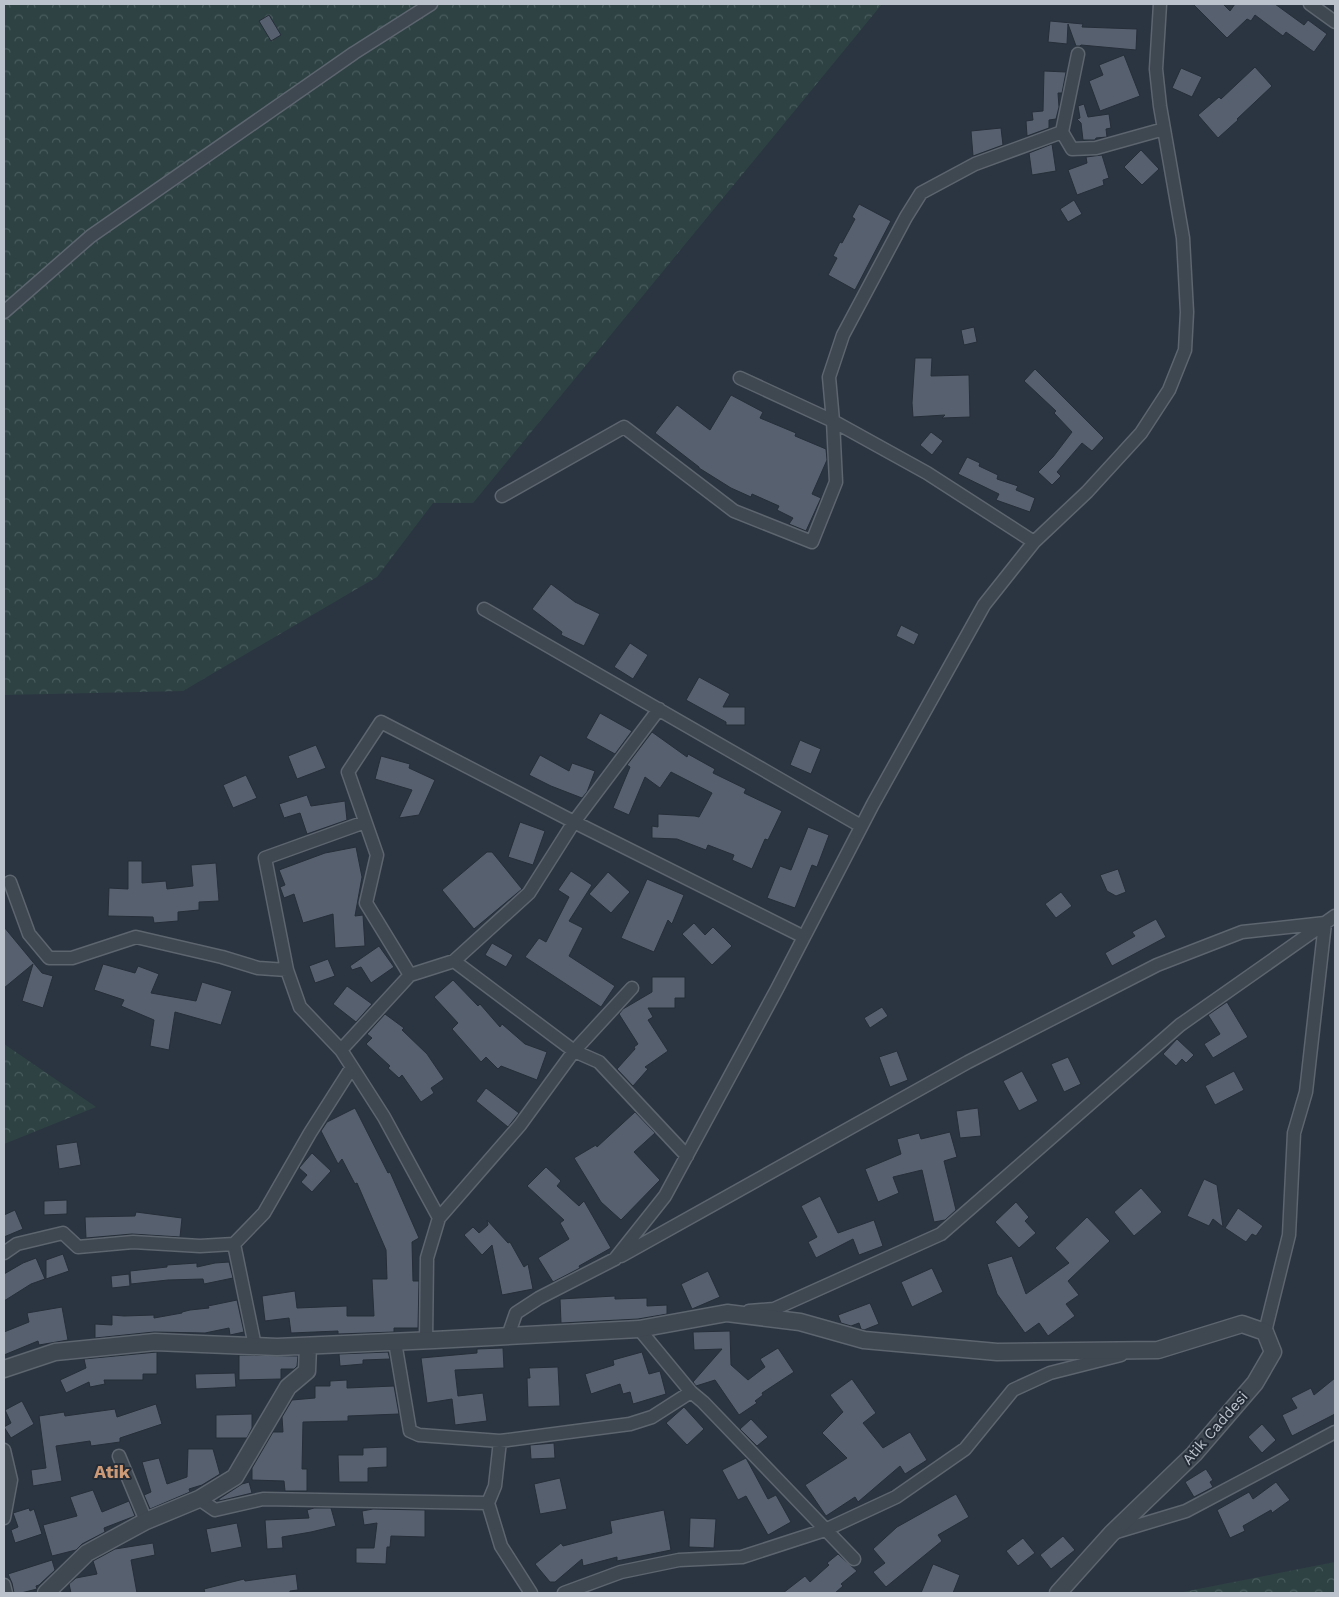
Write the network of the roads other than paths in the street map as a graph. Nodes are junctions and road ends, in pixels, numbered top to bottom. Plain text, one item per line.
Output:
1 (431, 4) edge
2 (1160, 4) edge
3 (1310, 4) edge
4 (1335, 22) edge
5 (1078, 54) dead end
6 (1164, 129) junction
7 (1062, 132) junction
8 (4, 312) edge
9 (740, 378) dead end
10 (833, 421) junction
11 (502, 496) dead end
12 (1034, 542) junction
13 (484, 609) dead end
14 (659, 709) junction
15 (366, 822) junction
16 (574, 822) junction
17 (861, 826) junction
18 (10, 882) dead end
19 (1330, 919) edge
20 (804, 937) junction
21 (454, 961) junction
22 (286, 970) junction
23 (410, 975) junction
24 (632, 988) dead end
25 (341, 1050) junction
26 (574, 1051) junction
27 (352, 1067) junction
28 (687, 1156) junction
29 (439, 1218) junction
30 (234, 1244) junction
31 (4, 1254) edge
32 (615, 1259) junction
33 (727, 1313) junction
34 (639, 1329) junction
35 (1264, 1332) junction
36 (508, 1336) junction
37 (426, 1341) junction
38 (395, 1342) junction
39 (255, 1346) junction
40 (308, 1346) junction
41 (1138, 1350) junction
42 (4, 1369) edge
43 (691, 1392) junction
44 (1335, 1432) edge
45 (500, 1441) junction
46 (4, 1450) edge
47 (119, 1456) dead end
48 (199, 1499) junction
49 (488, 1504) junction
50 (4, 1518) edge
51 (146, 1521) junction
52 (825, 1530) junction
53 (1111, 1534) junction
54 (854, 1559) dead end
55 (4, 1586) edge
56 (6, 1593) edge
57 (46, 1593) edge
58 (531, 1593) edge
59 (564, 1593) edge
60 (1058, 1593) edge

1 - 8 street
2 - 6 street
3 - 4 street
5 - 7 street
6 - 7 street
6 - 12 street
7 - 10 street
9 - 10 street
10 - 11 street
10 - 12 street
12 - 17 street
13 - 14 street
14 - 16 street
14 - 17 street
15 - 16 street
15 - 22 street
15 - 23 street
16 - 20 street
16 - 21 street
17 - 20 street
18 - 22 street
19 - 32 street
19 - 33 street
19 - 35 street
20 - 28 street
21 - 23 street
21 - 26 street
22 - 25 street
23 - 25 street
24 - 26 street
25 - 27 street
26 - 28 street
26 - 29 street
27 - 29 street
27 - 30 street
28 - 32 street
29 - 37 street
30 - 31 street
30 - 39 street
32 - 36 street
33 - 34 street
33 - 41 street
34 - 36 street
34 - 43 street
35 - 41 street
35 - 53 street, Atik Caddesi
36 - 37 street
37 - 38 street
38 - 40 street
38 - 45 street
39 - 40 street
39 - 42 street
40 - 48 street
41 - 52 street
43 - 45 street
43 - 52 street
44 - 53 street
45 - 49 street
46 - 50 street
47 - 51 street
48 - 49 street
48 - 51 street
49 - 58 street
51 - 57 street
52 - 54 street
52 - 59 street
53 - 60 street, Atik Caddesi
55 - 56 street

